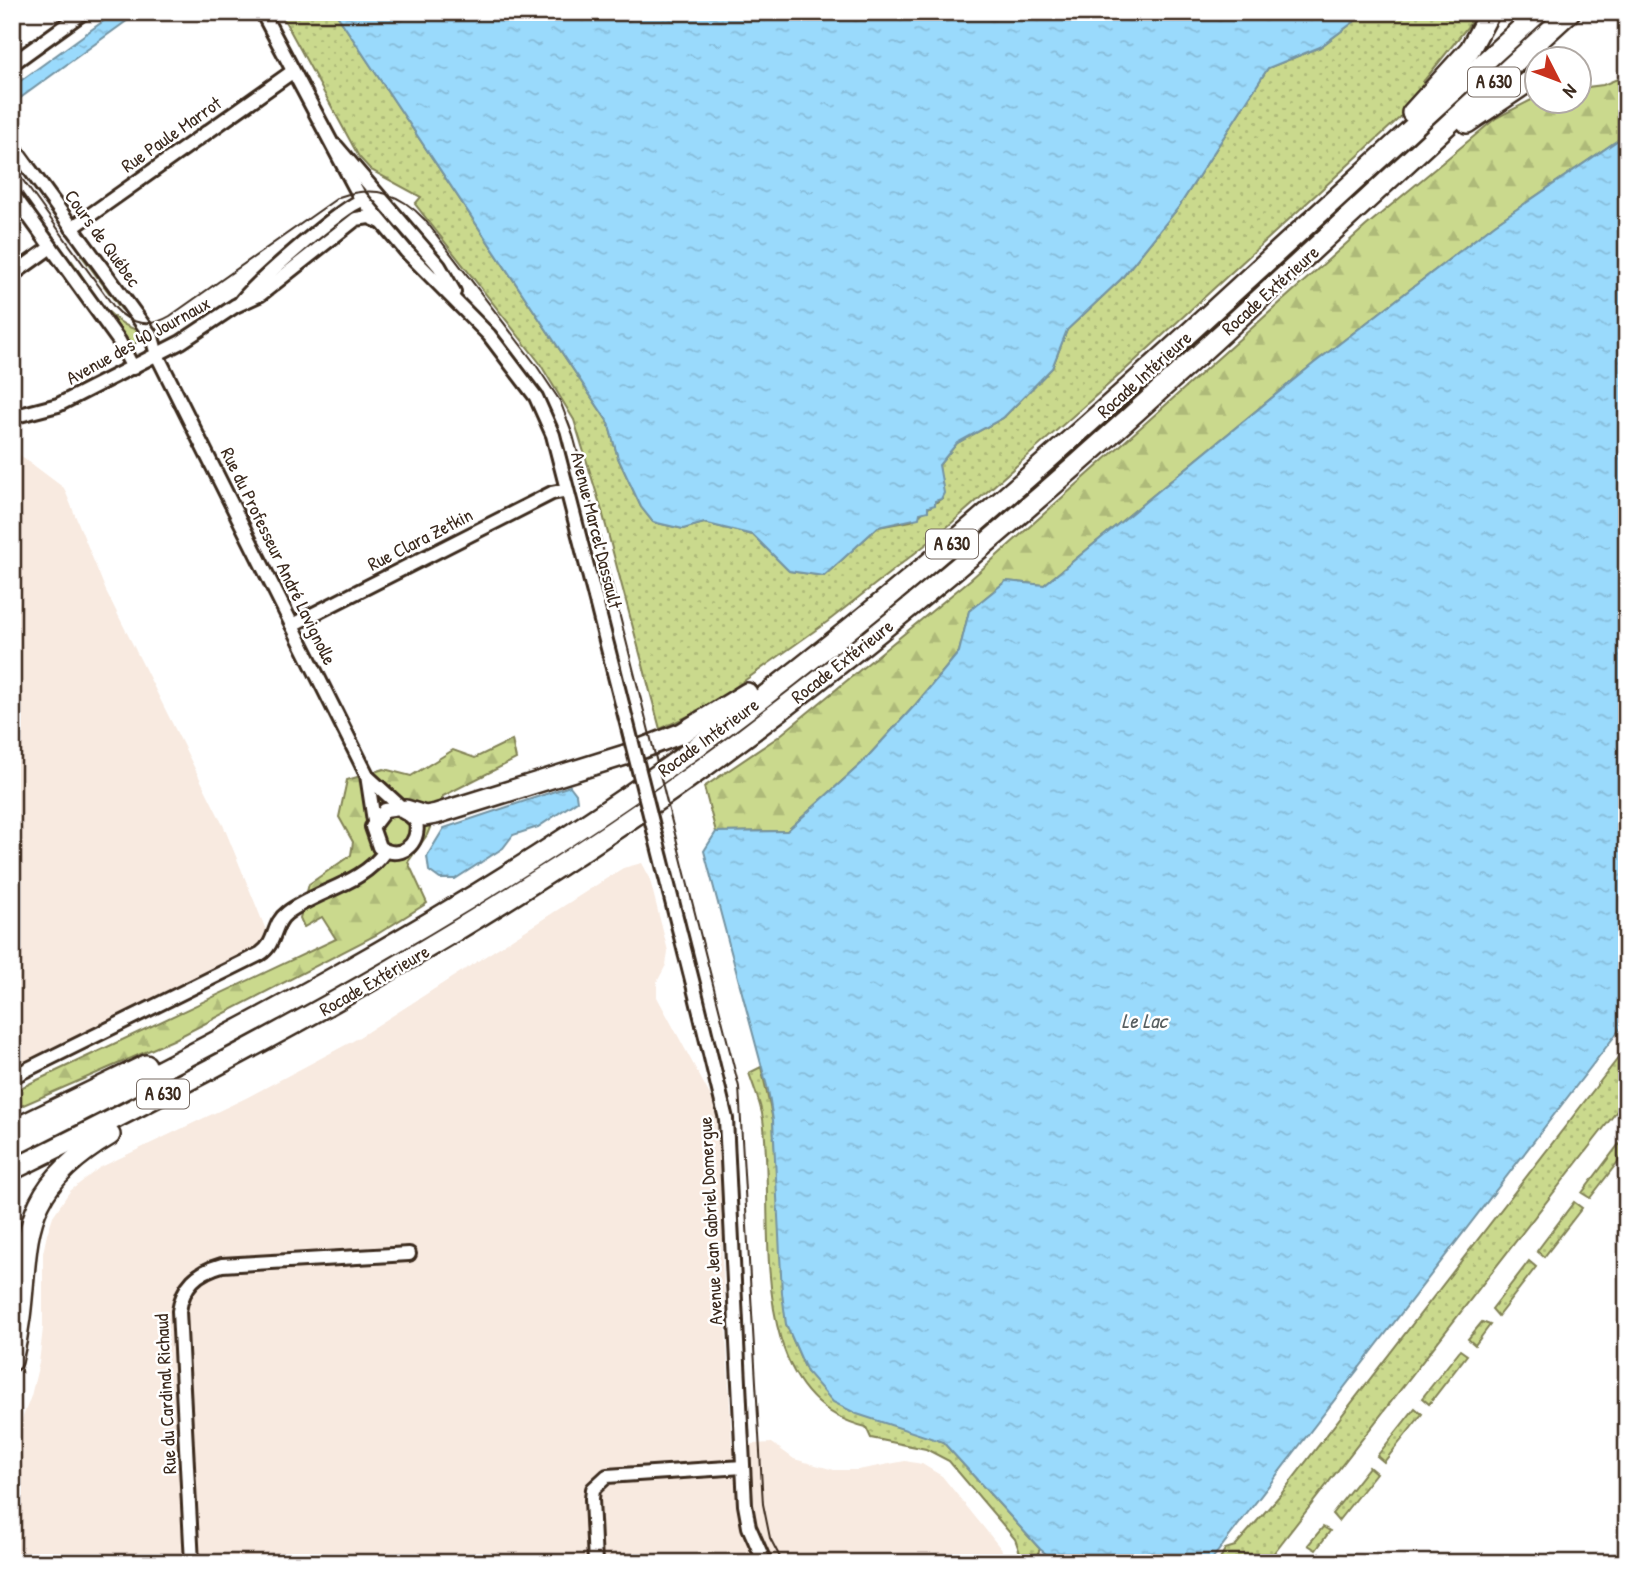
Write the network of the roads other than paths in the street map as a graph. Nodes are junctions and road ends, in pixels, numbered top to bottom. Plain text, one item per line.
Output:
1 (84, 12) edge
2 (262, 12) edge
3 (1490, 12) edge
4 (1539, 12) edge
5 (1570, 12) edge
6 (12, 64) edge
7 (292, 72) junction
8 (1524, 84) edge
9 (331, 142) junction
10 (12, 145) edge
11 (1420, 154) junction
12 (368, 183) junction
13 (12, 193) edge
14 (363, 200) junction
15 (1328, 206) junction
16 (381, 222) junction
17 (72, 228) junction
18 (51, 247) junction
19 (300, 262) junction
20 (12, 275) edge
21 (456, 298) junction
22 (240, 303) junction
23 (157, 355) junction
24 (134, 368) junction
25 (12, 417) edge
26 (567, 490) junction
27 (938, 555) junction
28 (292, 625) junction
29 (367, 775) junction
30 (645, 798) joint
31 (403, 809) junction
32 (374, 821) junction
33 (385, 850) junction
34 (304, 996) junction
35 (312, 1015) junction
36 (12, 1077) edge
37 (62, 1104) junction
38 (12, 1123) edge
39 (12, 1130) edge
40 (12, 1146) edge
41 (12, 1170) edge
42 (410, 1254) dead end
43 (12, 1361) edge
44 (743, 1467) junction
45 (192, 1563) edge
46 (595, 1563) edge
47 (765, 1563) edge

1 - 6 street
2 - 7 street, Avenue Marcel Dassault
3 - 15 highway
4 - 15 highway, Rocade Intérieure / A 630
5 - 11 highway, Rocade Extérieure / A 630
7 - 9 street, Avenue Marcel Dassault
7 - 17 street, Rue Paule Marrot
8 - 11 highway
9 - 12 street, Avenue Marcel Dassault
9 - 14 street, Avenue Marcel Dassault
10 - 17 street, Cours de Québec
11 - 35 highway, Rocade Extérieure / A 630
12 - 14 street
12 - 21 street, Avenue Marcel Dassault
13 - 18 street
14 - 16 street, Avenue Marcel Dassault
14 - 19 street
14 - 21 street, Avenue Marcel Dassault
14 - 22 street, Avenue des 40 Journaux
15 - 27 highway, Rocade Intérieure / A 630
16 - 19 street, Avenue des 40 Journaux
16 - 21 street, Avenue Marcel Dassault
17 - 23 street, Cours de Québec
18 - 20 street
18 - 24 street
19 - 22 street, Avenue des 40 Journaux
21 - 26 street, Avenue Marcel Dassault
22 - 23 street, Avenue des 40 Journaux
23 - 24 street, Avenue des 40 Journaux
23 - 28 street, Rue du Professeur André Lavignolle
24 - 25 street, Avenue des 40 Journaux
26 - 28 street, Rue Clara Zetkin
26 - 30 street, Avenue Marcel Dassault, bridge
27 - 31 highway
27 - 34 highway, Rocade Intérieure / A 630
28 - 29 street, Rue du Professeur André Lavignolle
29 - 31 street, Rue du Professeur André Lavignolle
29 - 32 street, Rue du Professeur André Lavignolle
30 - 44 street, Avenue Jean Gabriel Domergue, bridge
31 - 32 street
31 - 33 street
32 - 33 street
33 - 36 street
34 - 37 highway
34 - 40 highway, Rocade Intérieure / A 630
35 - 41 highway, Rocade Extérieure / A 630
35 - 43 highway
37 - 38 highway
37 - 39 highway
42 - 45 street, Rue du Cardinal Richaud
44 - 46 street
44 - 47 street, Avenue Jean Gabriel Domergue

